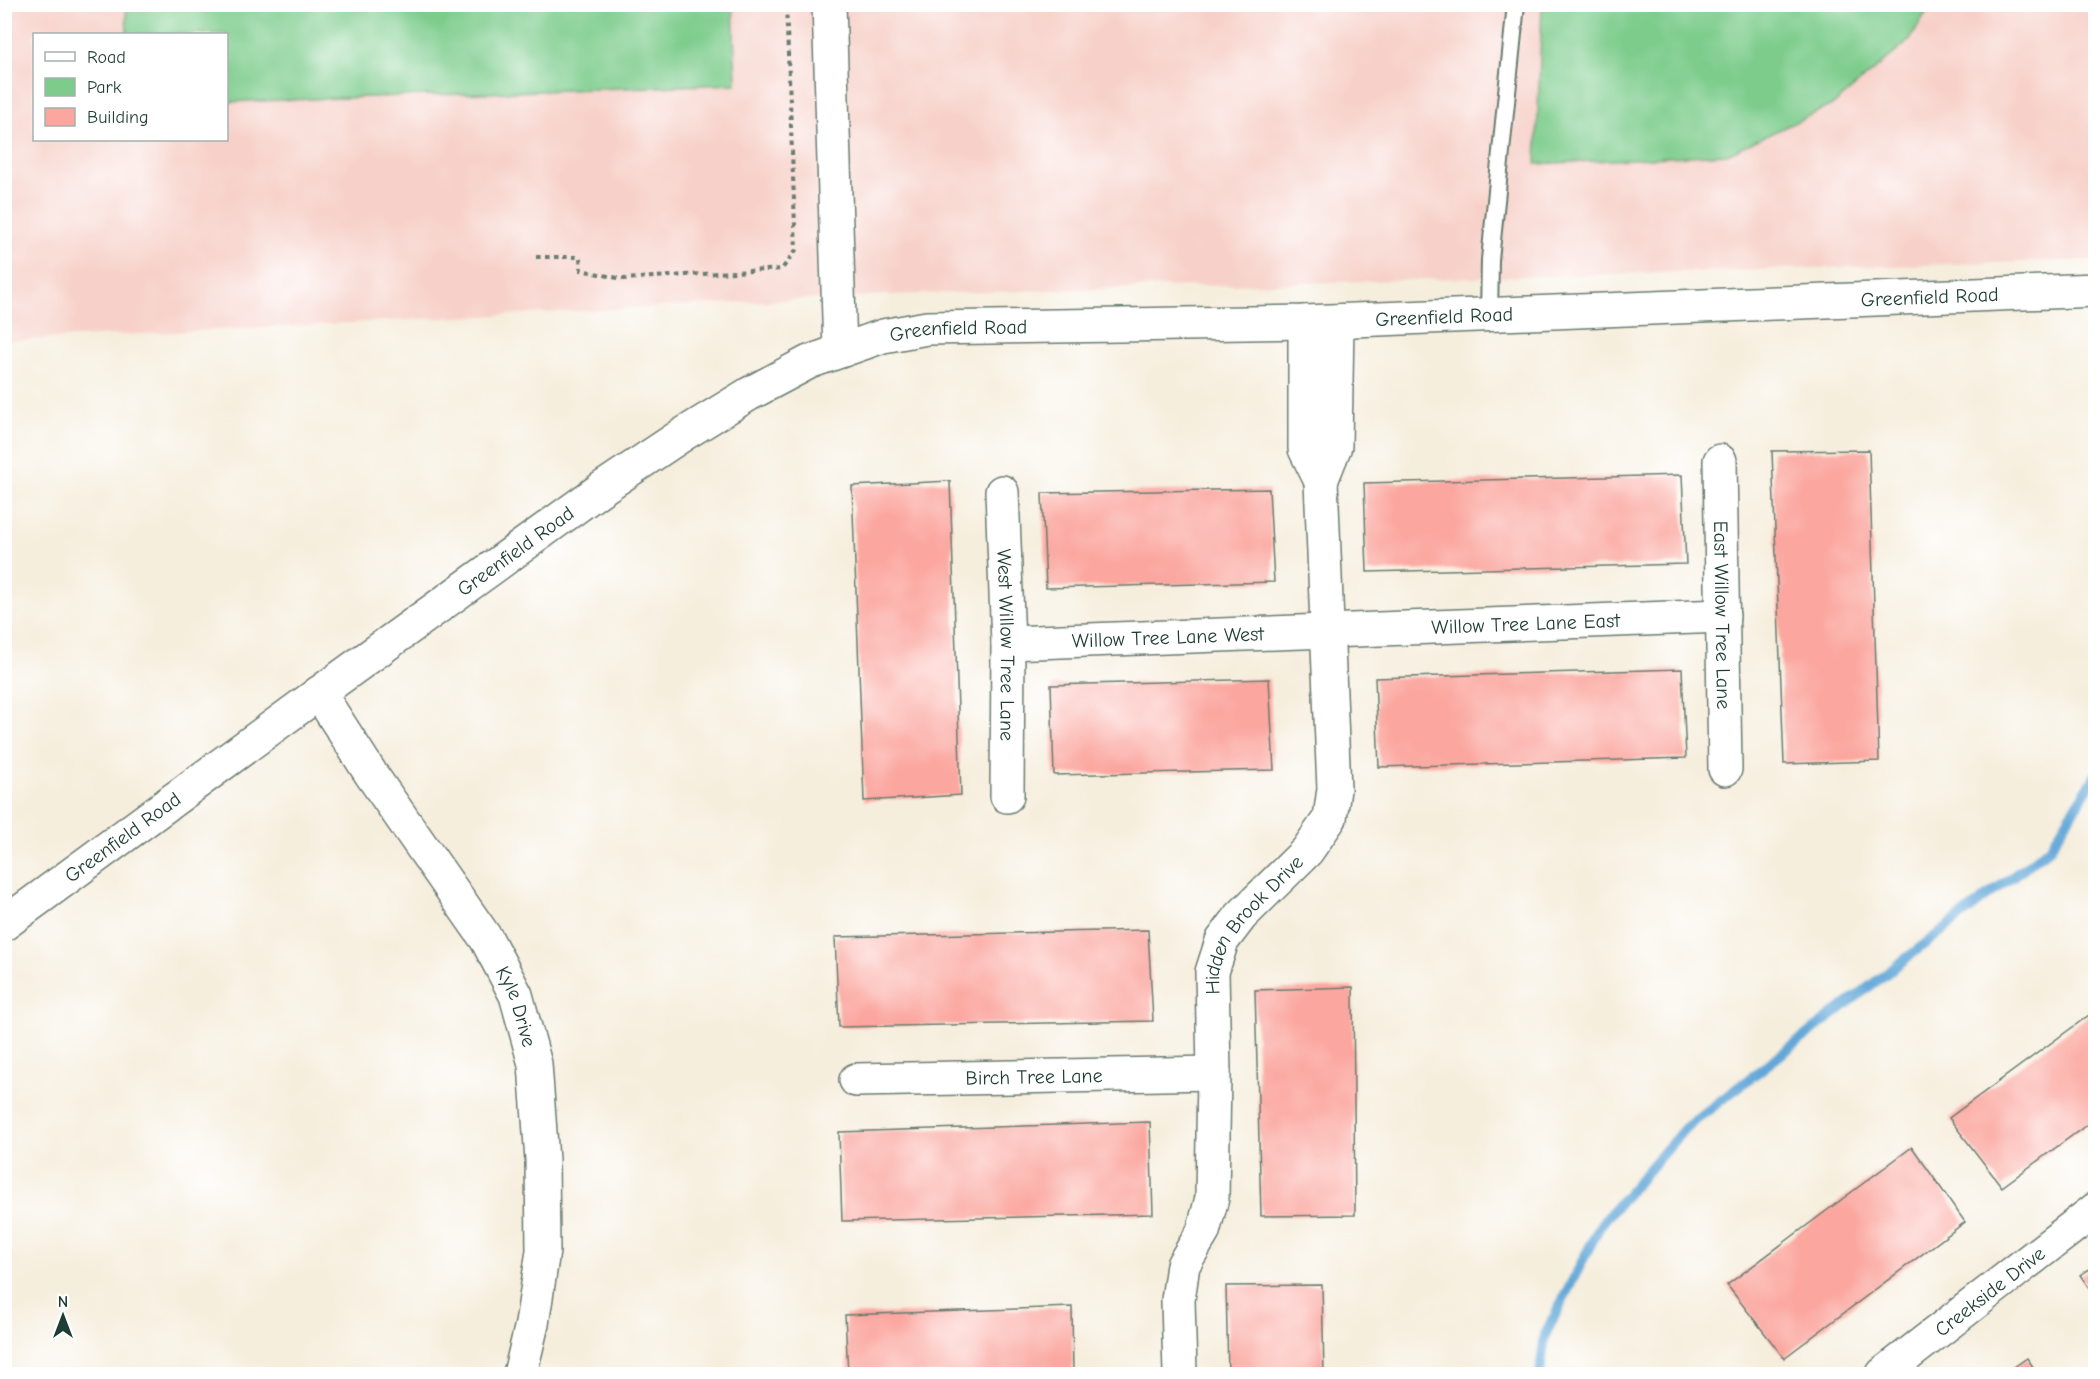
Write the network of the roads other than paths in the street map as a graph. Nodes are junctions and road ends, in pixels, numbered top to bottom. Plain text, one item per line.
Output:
1 (829, 4) edge
2 (1516, 4) edge
3 (2096, 290) edge
4 (1489, 316) junction
5 (1321, 322) junction
6 (840, 351) junction
7 (1720, 461) dead end
8 (1002, 492) dead end
9 (1724, 616) junction
10 (1328, 632) junction
11 (1008, 643) junction
12 (319, 693) junction
13 (1725, 769) dead end
14 (1007, 796) dead end
15 (4, 924) edge
16 (1214, 1073) junction
17 (856, 1080) dead end
18 (2096, 1209) edge
19 (520, 1374) edge
20 (1180, 1374) edge
21 (1883, 1374) edge

1 - 6 street
2 - 4 lane
3 - 4 street, Greenfield Road
4 - 5 street, Greenfield Road
5 - 6 street, Greenfield Road
5 - 10 street, Hidden Brook Drive
6 - 12 street, Greenfield Road
7 - 9 street, East Willow Tree Lane
8 - 11 street, West Willow Tree Lane
9 - 10 street, Willow Tree Lane East
9 - 13 street, East Willow Tree Lane
10 - 11 street, Willow Tree Lane West
10 - 16 street, Hidden Brook Drive
11 - 14 street, West Willow Tree Lane
12 - 15 street, Greenfield Road
12 - 19 street, Kyle Drive
16 - 17 street, Birch Tree Lane
16 - 20 street, Hidden Brook Drive
18 - 21 street, Creekside Drive

